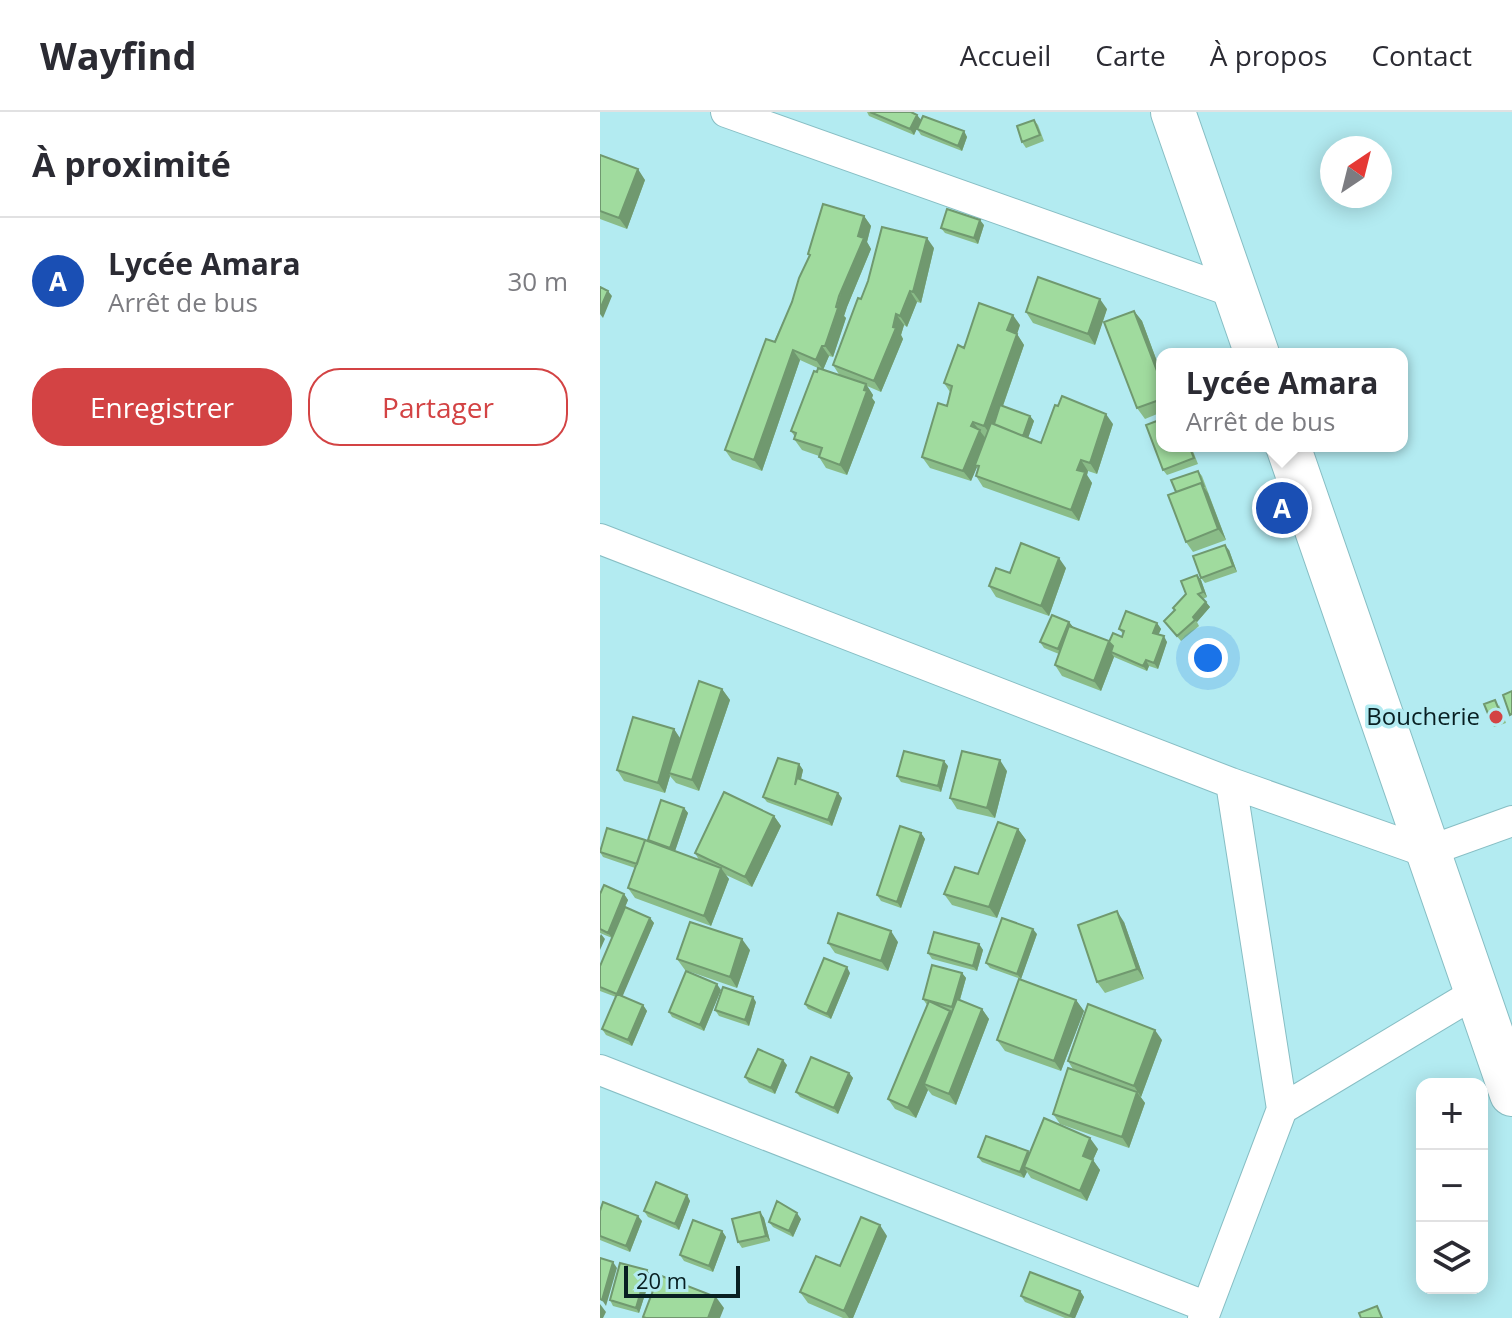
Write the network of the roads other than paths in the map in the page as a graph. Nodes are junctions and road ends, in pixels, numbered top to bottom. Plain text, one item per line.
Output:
1 (726, 112) edge
2 (1173, 112) edge
3 (1236, 293) junction
4 (1255, 348) edge
5 (1290, 452) edge
6 (600, 539) edge
7 (1231, 783) junction
8 (1512, 821) edge
9 (1426, 852) junction
10 (1475, 993) junction
11 (600, 1070) edge
12 (1512, 1094) edge
13 (1282, 1109) junction
14 (1205, 1313) edge

1 - 3 street
2 - 3 main road
3 - 4 main road
5 - 9 main road
6 - 7 street
7 - 9 street
7 - 13 street
8 - 9 street
9 - 10 main road
10 - 12 main road
10 - 13 street
11 - 14 street
13 - 14 street

